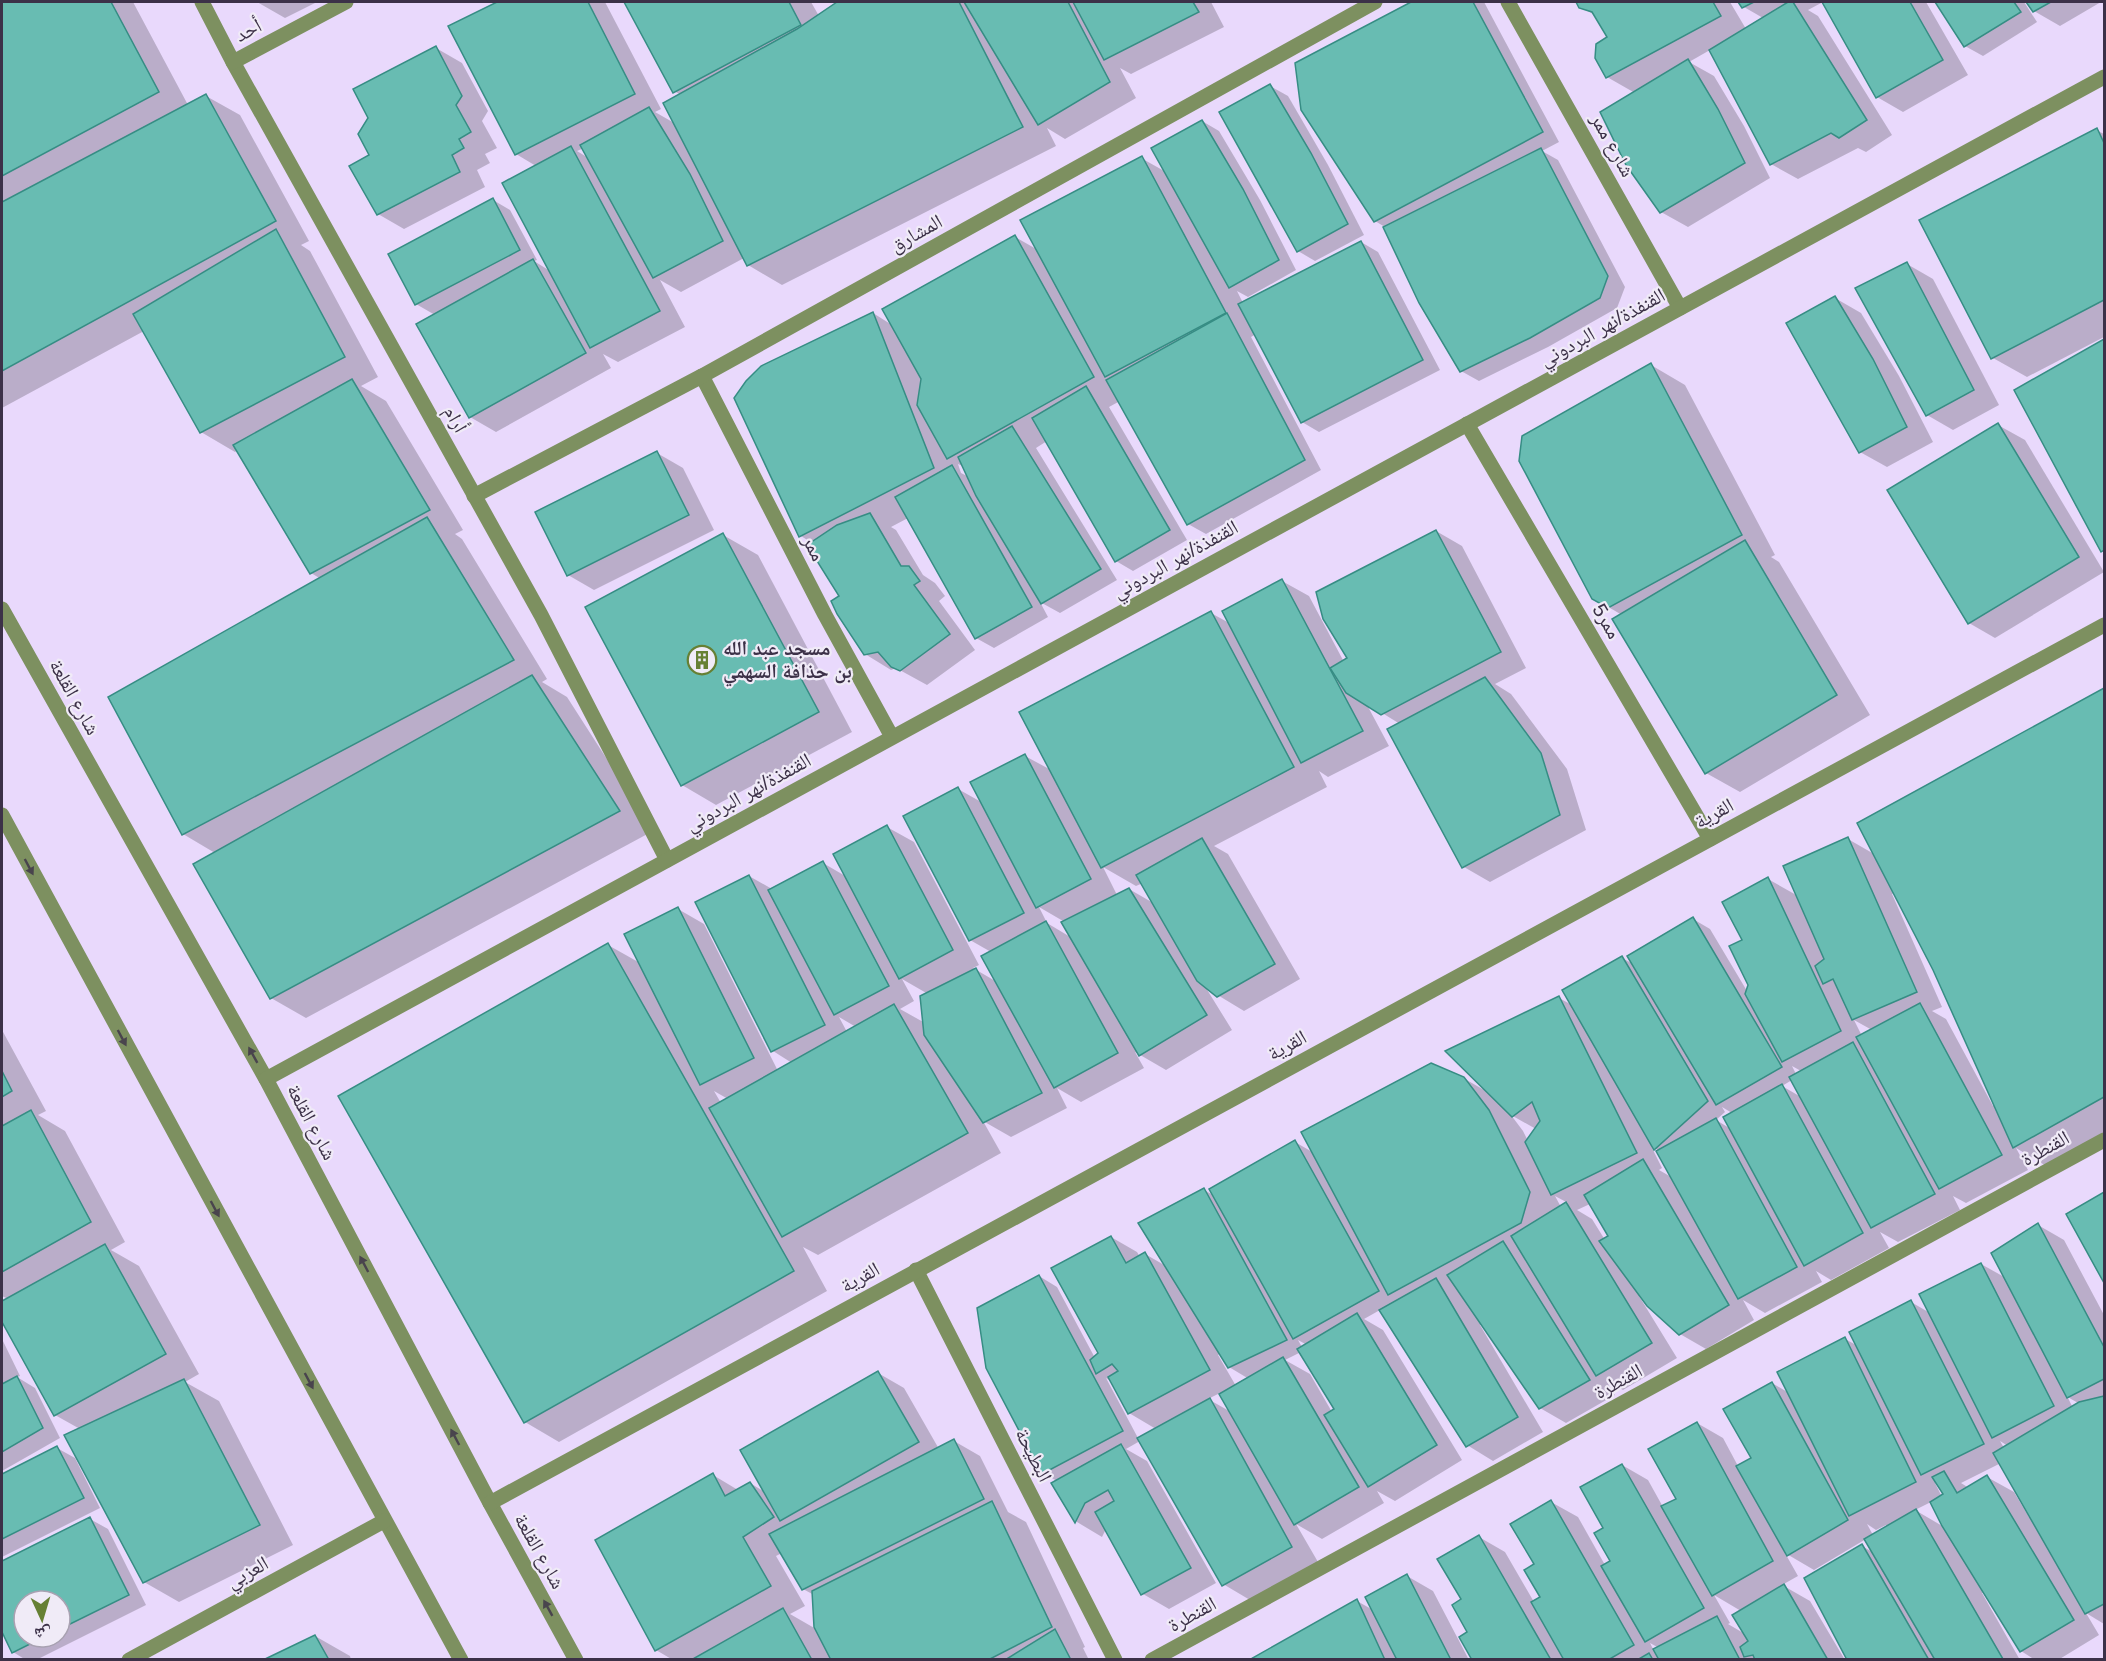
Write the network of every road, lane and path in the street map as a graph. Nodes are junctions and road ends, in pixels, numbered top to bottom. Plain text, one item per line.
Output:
1 (202, 2) edge
2 (346, 2) edge
3 (1375, 2) edge
4 (1508, 2) edge
5 (233, 62) junction
6 (2104, 77) edge
7 (1680, 308) junction
8 (702, 376) junction
9 (1467, 424) junction
10 (474, 496) junction
11 (2, 609) edge
12 (2104, 625) edge
13 (892, 737) junction
14 (2, 815) edge
15 (1710, 839) junction
16 (667, 860) junction
17 (266, 1079) junction
18 (2104, 1140) edge
19 (916, 1270) junction
20 (490, 1503) junction
21 (384, 1521) junction
22 (129, 1659) edge
23 (461, 1659) edge
24 (576, 1659) edge
25 (1115, 1659) edge
26 (1152, 1659) edge

1 - 5 street, أرام
2 - 5 street, أحد
3 - 8 street, المشارق
4 - 7 street, شارع ممر
5 - 10 street, أرام
6 - 7 street, القنفذة/نهر البردوني
7 - 9 street, القنفذة/نهر البردوني
8 - 10 street, المشارق
8 - 13 street, ممر
9 - 13 street, القنفذة/نهر البردوني
9 - 15 street, ممر5
10 - 16 street, أرام
17 -> 11 street, شارع القلعة
12 - 15 street, القرية
13 - 16 street, القنفذة/نهر البردوني
14 -> 21 street
15 - 19 street, القرية
16 - 17 street, القنفذة/نهر البردوني
20 -> 17 street, شارع القلعة
18 - 26 street, القنطرة
19 - 20 street, القرية
19 - 25 street, البطيحة
24 -> 20 street, شارع القلعة
21 - 22 street, العزبي
21 - 23 street

